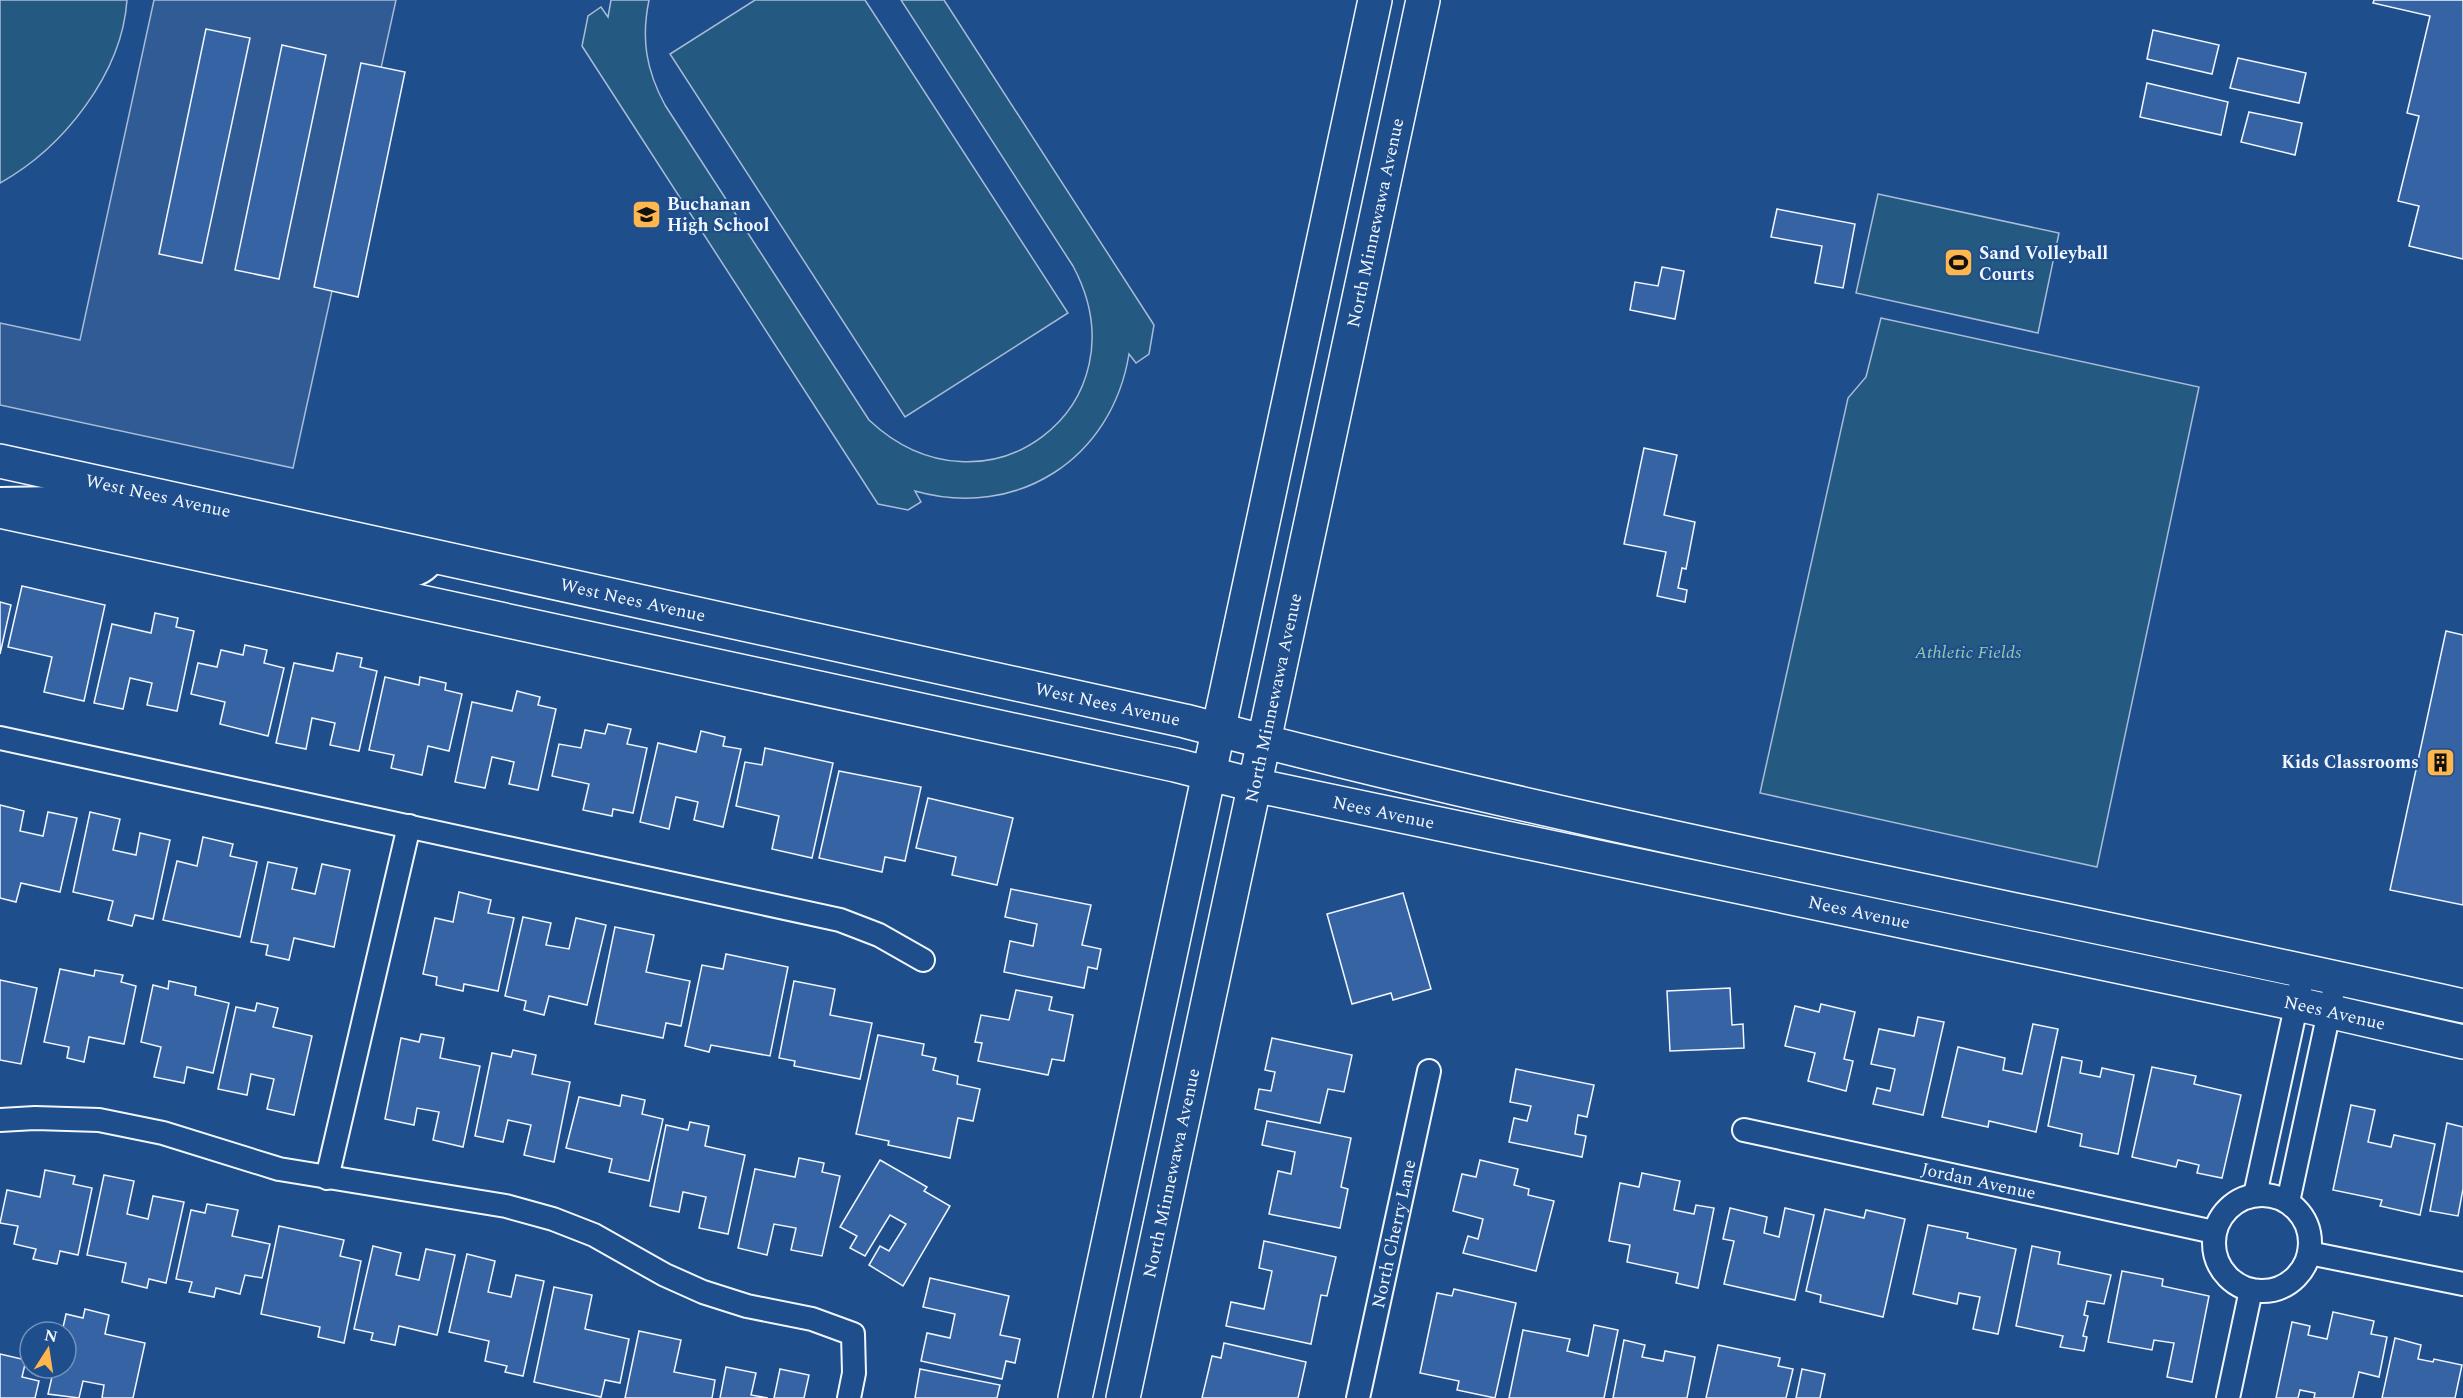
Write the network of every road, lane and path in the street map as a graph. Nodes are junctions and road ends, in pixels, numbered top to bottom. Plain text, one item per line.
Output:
1 (1423, 0) edge
2 (1372, 11) edge
3 (1416, 33) junction
4 (0, 461) edge
5 (0, 502) edge
6 (0, 511) edge
7 (433, 556) junction
8 (1218, 730) junction
9 (0, 738) edge
10 (1263, 743) junction
11 (1208, 773) junction
12 (1254, 784) junction
13 (410, 826) junction
14 (923, 960) dead end
15 (2304, 970) junction
16 (2337, 978) junction
17 (2297, 1004) junction
18 (2463, 1006) edge
19 (2329, 1011) junction
20 (2463, 1042) edge
21 (1429, 1071) dead end
22 (0, 1120) edge
23 (1744, 1130) dead end
24 (327, 1178) junction
25 (2255, 1195) junction
26 (2289, 1202) junction
27 (2214, 1232) junction
28 (2309, 1253) junction
29 (2463, 1284) edge
30 (2251, 1290) junction
31 (849, 1398) edge
32 (1075, 1398) edge
33 (1124, 1398) edge
34 (1358, 1398) edge
35 (2228, 1398) edge

1 - 3 main road, North Minnewawa Avenue
2 - 3 main road
2 - 8 main road
3 - 10 main road, North Minnewawa Avenue
4 - 7 main road, West Nees Avenue
5 - 7 street
6 - 11 main road
7 - 8 main road, West Nees Avenue
8 - 10 main road, West Nees Avenue
8 - 11 main road
9 - 13 street
10 - 12 main road, North Minnewawa Avenue
10 - 15 main road, Nees Avenue
11 - 12 main road
11 - 32 main road
12 - 17 main road, Nees Avenue
12 - 33 main road, North Minnewawa Avenue
13 - 14 street
13 - 24 street
15 - 16 main road, Nees Avenue
15 - 17 street
16 - 18 main road, Nees Avenue
16 - 19 street
17 - 19 main road, Nees Avenue
17 - 25 street
19 - 20 main road, Nees Avenue
19 - 26 street
21 - 34 street, North Cherry Lane
22 - 24 street
23 - 27 street, Jordan Avenue
24 - 31 street
25 - 26 street
25 - 27 street
26 - 28 street
27 - 30 street
28 - 29 street
28 - 30 street
30 - 35 street

